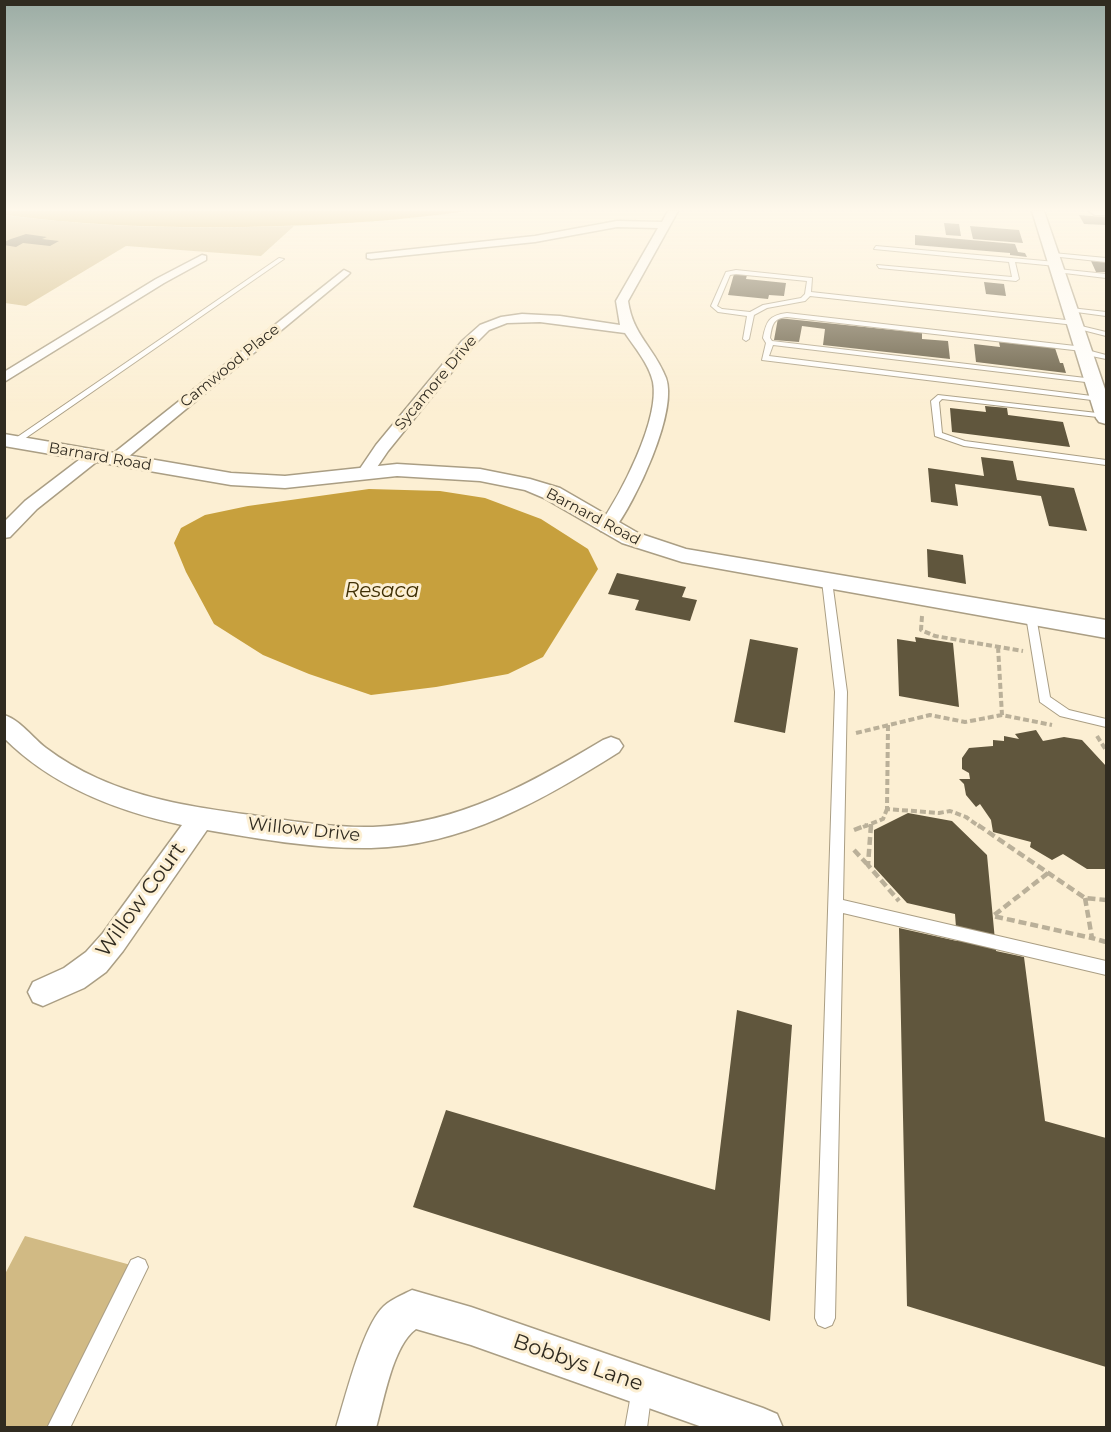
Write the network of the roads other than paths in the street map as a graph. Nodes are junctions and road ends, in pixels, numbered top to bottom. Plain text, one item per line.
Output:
1 (166, 278) edge
2 (253, 278) edge
3 (338, 278) edge
4 (633, 278) edge
5 (726, 278) edge
6 (798, 278) edge
7 (1060, 278) edge
8 (808, 294) junction
9 (751, 314) junction
10 (1107, 314) edge
11 (1074, 320) junction
12 (630, 330) junction
13 (1107, 334) edge
14 (746, 339) dead end
15 (770, 342) junction
16 (1084, 350) junction
17 (1107, 357) edge
18 (4, 378) edge
19 (1094, 381) junction
20 (1100, 399) junction
21 (1106, 417) edge
22 (9, 441) edge
23 (94, 456) junction
24 (116, 459) junction
25 (1107, 463) edge
26 (365, 473) junction
27 (607, 526) junction
28 (4, 533) edge
29 (827, 581) junction
30 (1030, 616) junction
31 (1107, 629) edge
32 (4, 723) edge
33 (1103, 728) edge
34 (611, 746) dead end
35 (201, 818) junction
36 (837, 905) junction
37 (1107, 968) edge
38 (44, 992) dead end
39 (138, 1267) dead end
40 (825, 1318) dead end
41 (642, 1385) junction
42 (58, 1428) edge
43 (356, 1428) edge
44 (636, 1428) edge
45 (763, 1428) edge

1 - 18 street
2 - 22 lane
3 - 24 street, Camwood Place
4 - 12 street
5 - 9 lane
6 - 8 lane
7 - 11 street
8 - 9 lane
8 - 11 lane
9 - 14 lane
10 - 11 lane
11 - 13 lane
11 - 16 street
12 - 26 street, Sycamore Drive
12 - 27 street
15 - 16 lane
15 - 19 lane
15 - 20 lane
16 - 17 lane
16 - 19 street
19 - 20 street
20 - 21 street
21 - 25 lane
22 - 23 street, Barnard Road
23 - 24 street, Barnard Road
23 - 28 street
24 - 26 street, Barnard Road
26 - 27 street, Barnard Road
27 - 29 street, Barnard Road
29 - 30 street, Barnard Road
29 - 36 lane
30 - 31 street, Barnard Road
30 - 33 lane
32 - 35 street, Willow Drive
34 - 35 street, Willow Drive
35 - 38 street, Willow Court
36 - 37 lane
36 - 40 lane
39 - 42 lane
41 - 43 street, Bobbys Lane
41 - 44 lane
41 - 45 street, Bobbys Lane

